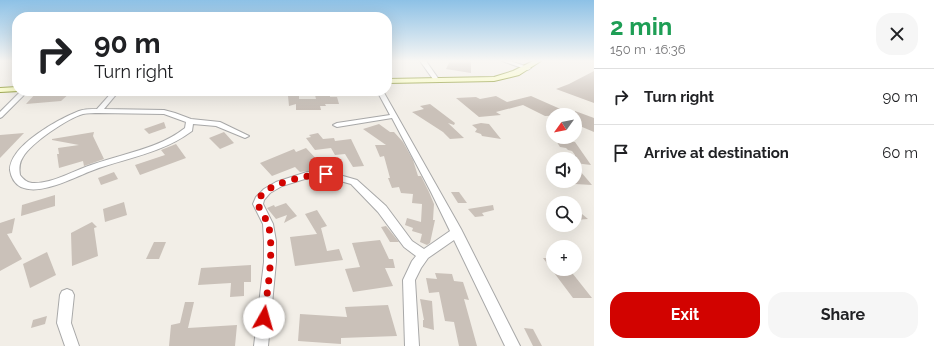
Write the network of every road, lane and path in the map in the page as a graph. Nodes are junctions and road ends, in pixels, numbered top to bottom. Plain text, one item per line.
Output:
1 (434, 77) edge
2 (500, 77) edge
3 (392, 81) edge
4 (437, 81) junction
5 (12, 89) edge
6 (0, 90) edge
7 (20, 96) edge
8 (112, 96) edge
9 (383, 96) edge
10 (99, 111) junction
11 (0, 116) edge
12 (394, 116) junction
13 (190, 121) junction
14 (337, 125) dead end
15 (245, 136) dead end
16 (457, 232) junction
17 (424, 255) junction
18 (67, 295) dead end
19 (72, 346) edge
20 (261, 346) edge
21 (412, 346) edge
22 (513, 346) edge

1 - 4 street
2 - 4 street
3 - 4 street
5 - 6 street
7 - 11 street
8 - 10 street
9 - 12 street
10 - 13 street
10 - 13 street
12 - 14 street
12 - 16 street
13 - 15 street
16 - 17 street
16 - 22 street
17 - 20 street
17 - 21 street
18 - 19 street

